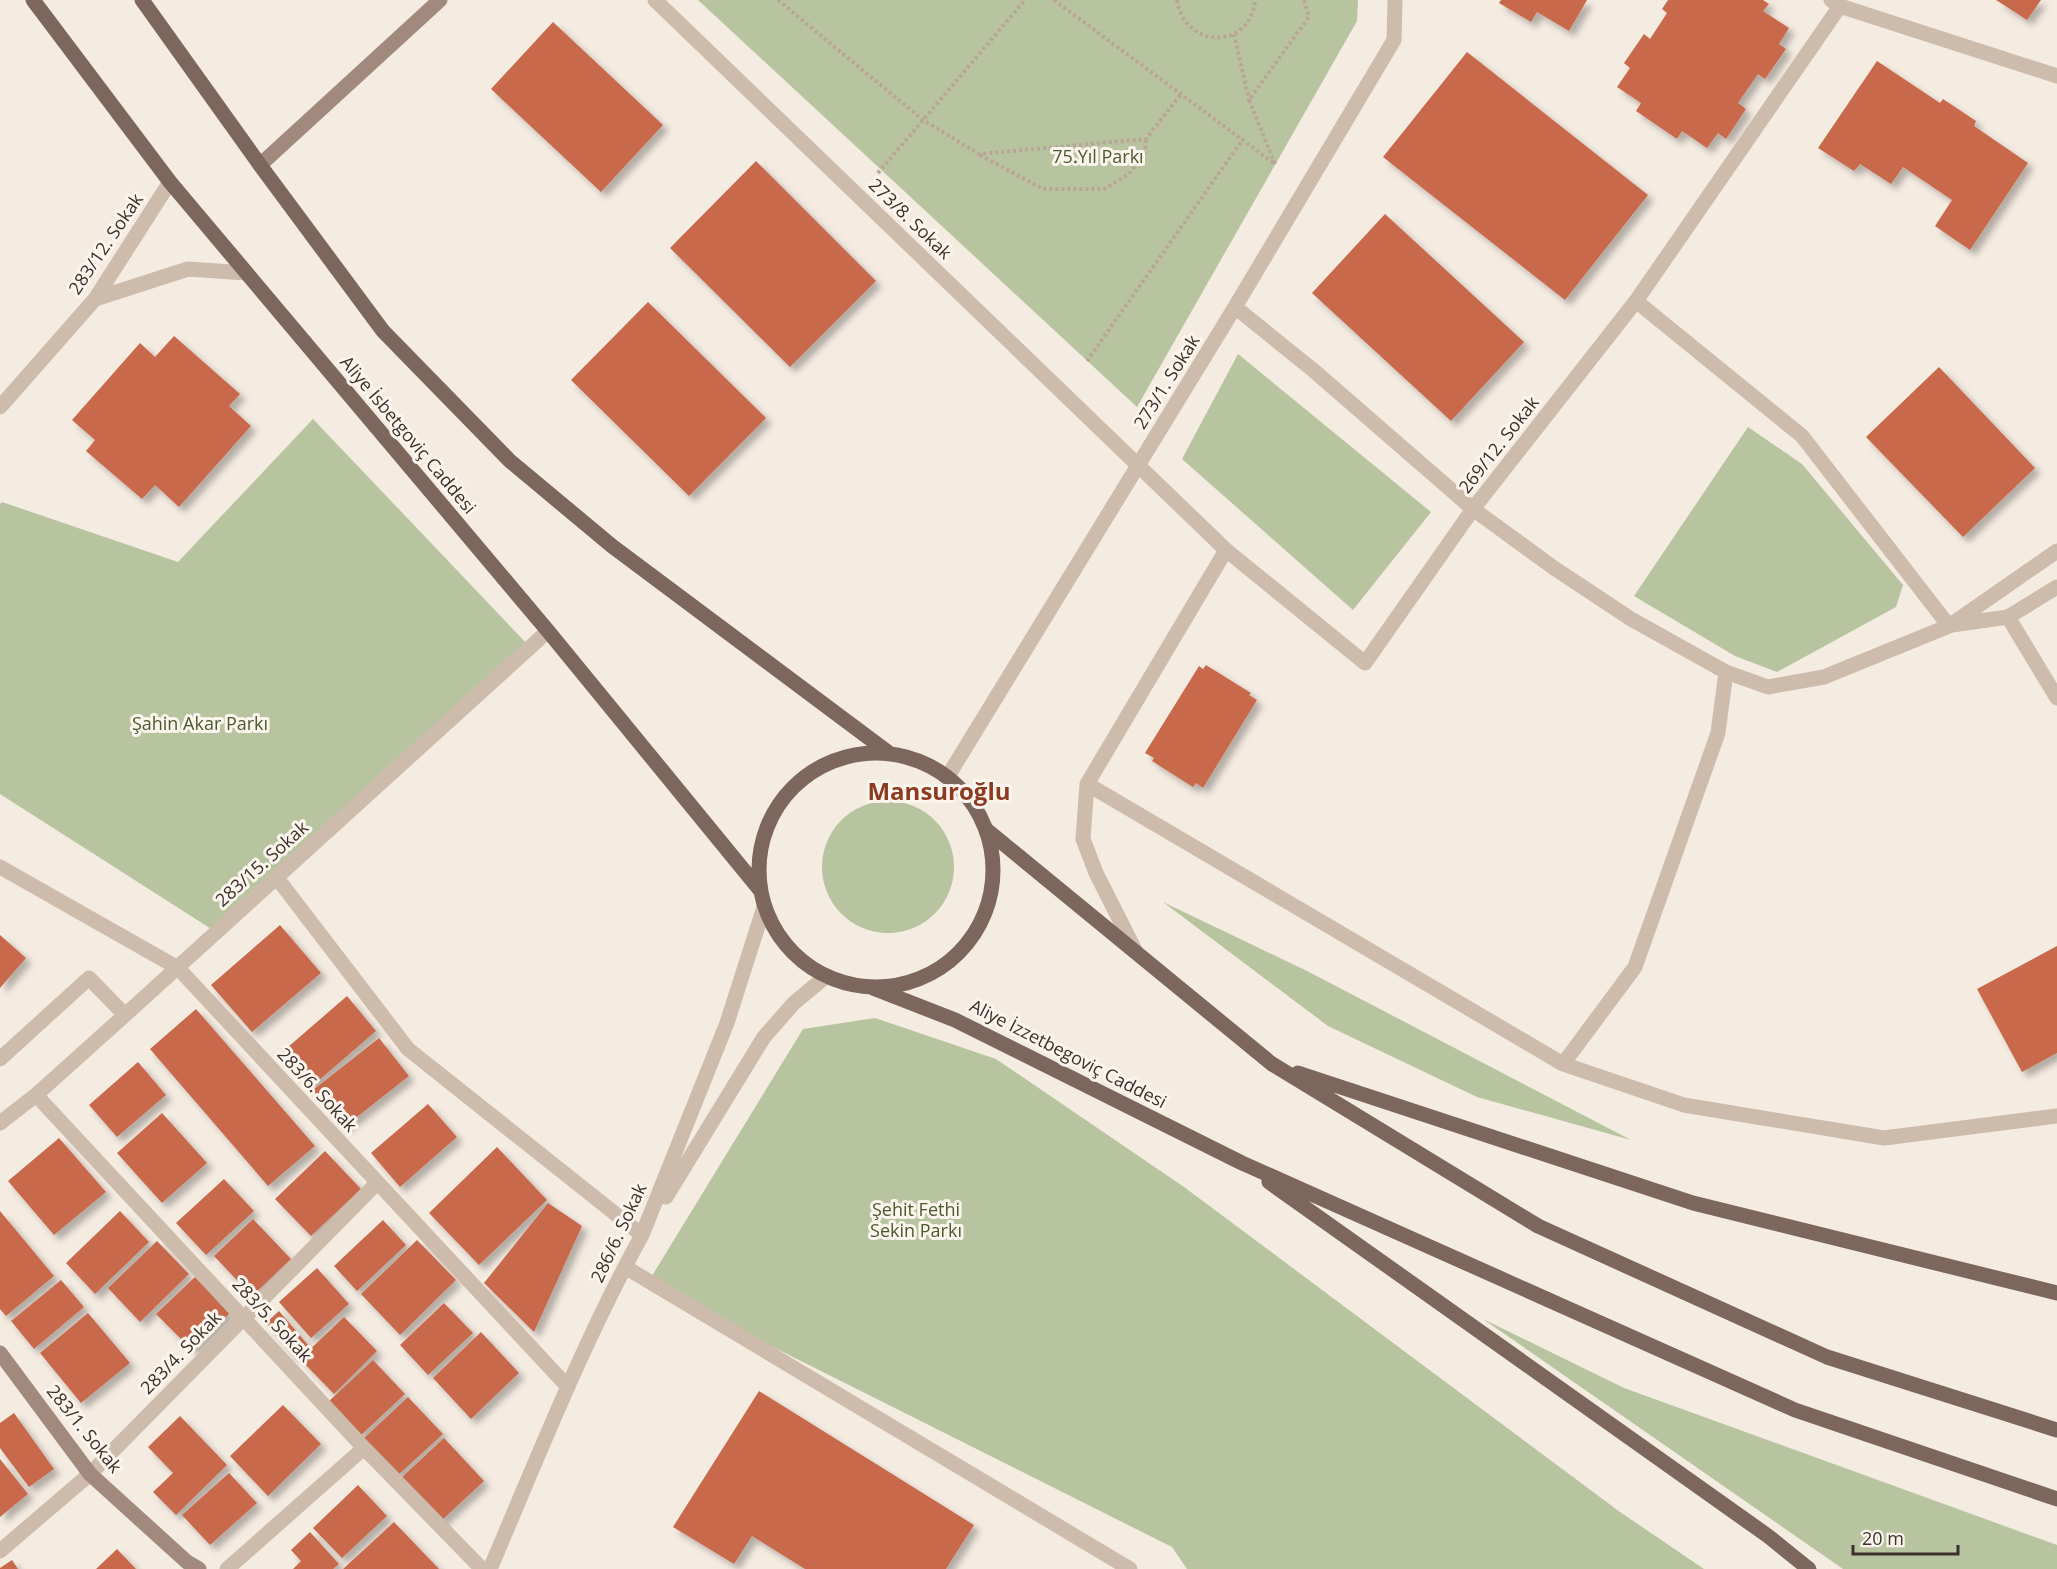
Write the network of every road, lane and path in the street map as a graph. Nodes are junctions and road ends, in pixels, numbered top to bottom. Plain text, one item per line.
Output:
1 (33, 0) edge
2 (142, 0) edge
3 (440, 0) edge
4 (655, 0) edge
5 (778, 0) edge
6 (1024, 0) edge
7 (1054, 0) edge
8 (1177, 0) edge
9 (1255, 0) edge
10 (1304, 0) edge
11 (1395, 0) edge
12 (1835, 3) edge
13 (1234, 34) junction
14 (2057, 76) edge
15 (1181, 94) junction
16 (1249, 100) junction
17 (923, 120) junction
18 (1146, 139) junction
19 (1243, 139) junction
20 (979, 154) junction
21 (260, 165) junction
22 (878, 173) dead end
23 (170, 182) junction
24 (246, 273) junction
25 (95, 299) junction
26 (1636, 301) junction
27 (1235, 307) junction
28 (1088, 361) dead end
29 (0, 407) edge
30 (1138, 465) junction
31 (1473, 509) junction
32 (1226, 550) junction
33 (2057, 551) edge
34 (2057, 586) edge
35 (2008, 617) junction
36 (1949, 626) junction
37 (548, 631) junction
38 (1726, 672) junction
39 (2057, 699) edge
40 (889, 753) junction
41 (948, 776) junction
42 (1087, 784) junction
43 (988, 831) junction
44 (0, 867) edge
45 (277, 878) junction
46 (760, 890) junction
47 (764, 907) junction
48 (1136, 952) junction
49 (178, 968) junction
50 (824, 978) junction
51 (873, 988) junction
52 (125, 1015) junction
53 (0, 1059) edge
54 (1272, 1064) junction
55 (1563, 1064) junction
56 (36, 1095) junction
57 (2057, 1116) edge
58 (0, 1123) edge
59 (1242, 1163) junction
60 (377, 1183) junction
61 (642, 1235) junction
62 (625, 1267) junction
63 (2057, 1293) edge
64 (243, 1317) junction
65 (0, 1354) edge
66 (568, 1387) junction
67 (2057, 1430) edge
68 (364, 1448) junction
69 (90, 1474) junction
70 (2057, 1499) edge
71 (0, 1551) edge
72 (189, 1567) edge
73 (227, 1569) edge
74 (482, 1569) edge
75 (490, 1569) edge
76 (1130, 1569) edge
77 (1809, 1569) edge

1 - 23 main road, Aliye İsbetgoviç Caddesi
2 - 21 main road
3 - 21 street
4 - 30 street, 273/8. Sokak
5 - 17 path
6 - 17 path
7 - 15 path
8 - 13 path
9 - 13 path
10 - 16 path
11 - 27 street, 273/1. Sokak
12 - 14 street, 269/12. Sokak
12 - 26 street, 269/12. Sokak
13 - 16 path
15 - 18 path
15 - 19 path
16 - 19 path
17 - 20 path
17 - 22 path
18 - 20 path
18 - 20 path
19 - 28 path
21 - 40 main road
23 - 24 main road, Aliye İsbetgoviç Caddesi
23 - 25 street, 283/12. Sokak
24 - 25 street
24 - 37 main road, Aliye İsbetgoviç Caddesi
25 - 29 street, 283/12. Sokak
26 - 31 street, 269/12. Sokak
26 - 36 street
27 - 30 street, 273/1. Sokak
27 - 31 street
30 - 32 street, 269/12. Sokak
30 - 41 street, 273/1. Sokak
31 - 32 street, 269/12. Sokak
31 - 38 street
32 - 42 street
33 - 36 street
34 - 35 street
35 - 36 street
35 - 39 street
36 - 38 street
37 - 45 street, 283/15. Sokak
37 - 46 main road, Aliye İsbetgoviç Caddesi
38 - 55 street
40 - 41 main road
40 - 46 main road
41 - 43 main road
42 - 48 street
42 - 55 street
43 - 48 main road
43 - 51 main road
44 - 49 street, 283/6. Sokak
45 - 49 street, 283/15. Sokak
45 - 61 street
46 - 47 main road
47 - 50 main road
47 - 61 street, 286/6. Sokak
48 - 54 main road
49 - 52 street, 283/15. Sokak
49 - 60 street, 283/6. Sokak
50 - 51 main road
50 - 61 street
51 - 59 main road, Aliye İzzetbegoviç Caddesi
52 - 53 street
52 - 56 street, 283/15. Sokak
54 - 63 main road
54 - 67 main road
55 - 57 street
56 - 58 street, 283/15. Sokak
56 - 64 street, 283/5. Sokak
59 - 70 main road
59 - 77 main road
60 - 64 street, 283/4. Sokak
60 - 66 street, 283/6. Sokak
61 - 62 street, 286/6. Sokak
62 - 66 street, 286/6. Sokak
62 - 76 street
64 - 68 street, 283/5. Sokak
64 - 69 street, 283/4. Sokak
65 - 69 street, 283/1. Sokak
66 - 75 street, 286/6. Sokak
68 - 73 street
68 - 74 street, 283/5. Sokak
69 - 71 street, 283/4. Sokak
69 - 72 street, 283/1. Sokak

